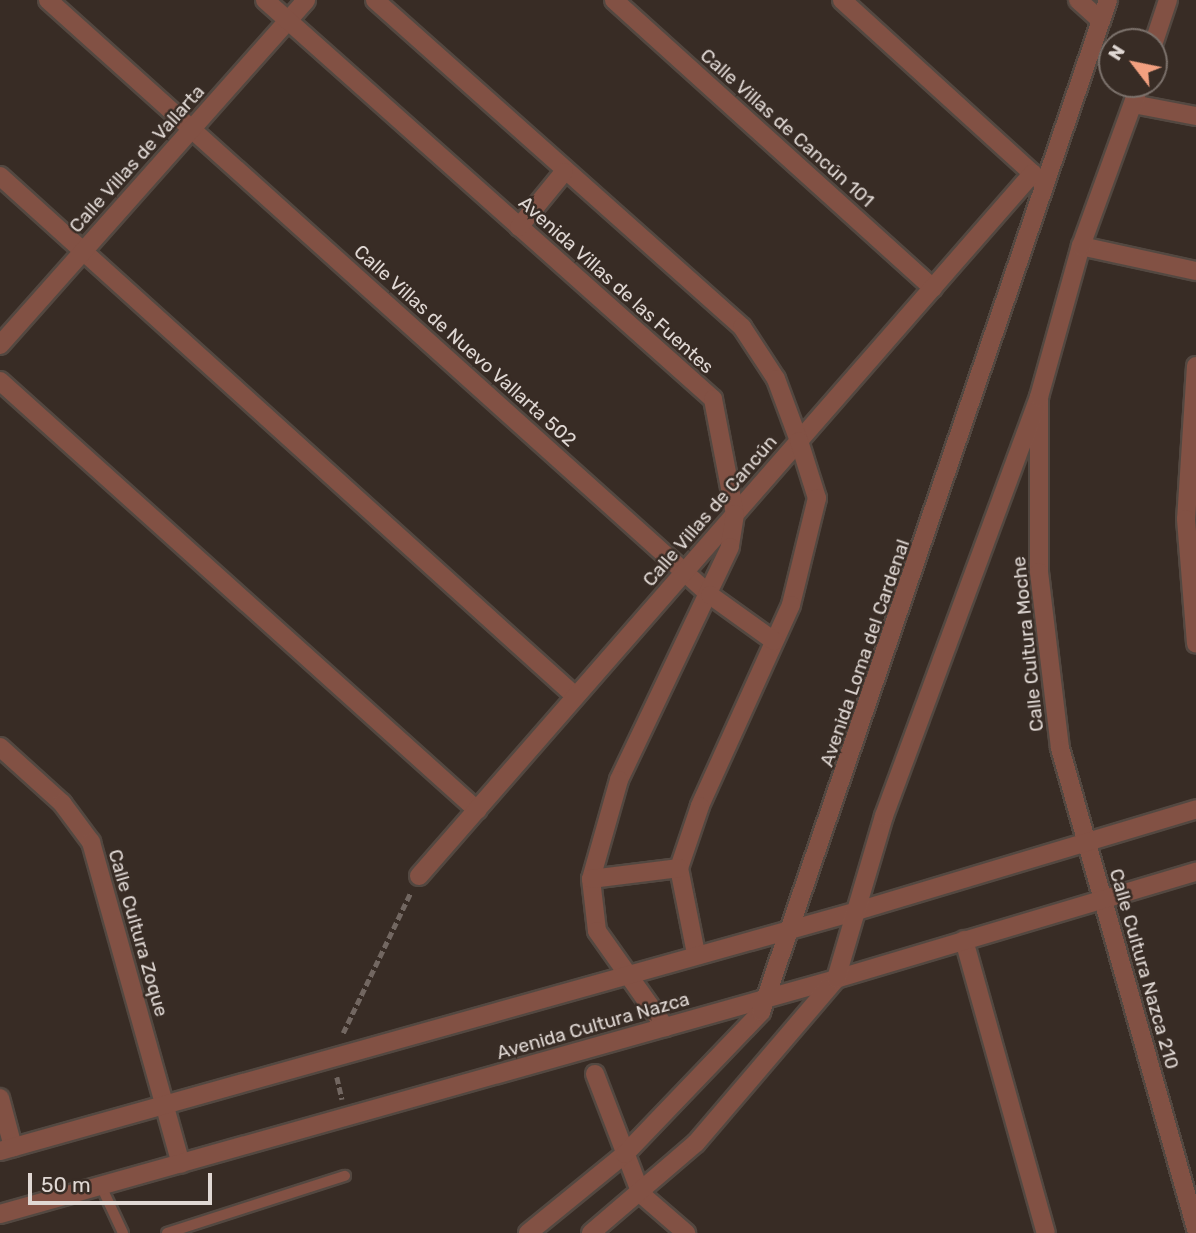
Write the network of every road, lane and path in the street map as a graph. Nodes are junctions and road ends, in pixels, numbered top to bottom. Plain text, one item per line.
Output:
1 (48, 0) edge
2 (265, 0) edge
3 (306, 0) edge
4 (375, 0) edge
5 (614, 0) edge
6 (842, 0) edge
7 (1078, 0) edge
8 (1108, 0) edge
9 (1168, 0) edge
10 (288, 21) junction
11 (1101, 21) junction
12 (1159, 28) edge
13 (1135, 98) edge
14 (1133, 104) junction
15 (1196, 116) edge
16 (191, 129) junction
17 (565, 172) junction
18 (1033, 173) junction
19 (0, 176) edge
20 (1047, 186) junction
21 (519, 227) junction
22 (1081, 246) junction
23 (83, 251) junction
24 (1196, 271) edge
25 (933, 288) junction
26 (0, 345) edge
27 (1196, 366) edge
28 (0, 381) edge
29 (1039, 397) junction
30 (799, 441) junction
31 (735, 514) junction
32 (685, 572) junction
33 (710, 595) junction
34 (774, 641) junction
35 (1196, 644) edge
36 (576, 696) junction
37 (0, 747) edge
38 (1196, 809) edge
39 (477, 810) junction
40 (1086, 842) junction
41 (679, 868) junction
42 (1196, 872) edge
43 (419, 876) joint
44 (591, 879) junction
45 (1102, 898) junction
46 (857, 911) junction
47 (793, 926) junction
48 (964, 940) junction
49 (696, 954) junction
50 (625, 974) junction
51 (836, 979) junction
52 (767, 999) junction
53 (666, 1027) junction
54 (332, 1057) junction
55 (594, 1074) dead end
56 (0, 1098) edge
57 (164, 1104) junction
58 (346, 1117) junction
59 (6, 1149) edge
60 (625, 1154) junction
61 (181, 1164) junction
62 (345, 1176) dead end
63 (101, 1186) junction
64 (641, 1194) junction
65 (0, 1214) edge
66 (1196, 1229) edge
67 (123, 1233) edge
68 (167, 1233) edge
69 (528, 1233) edge
70 (591, 1233) edge
71 (686, 1233) edge
72 (1046, 1233) edge

1 - 16 street, Calle Villas de Nuevo Vallarta 502
2 - 10 street, Avenida Villas de las Fuentes
3 - 10 street, Calle Villas de Vallarta
4 - 17 street
5 - 25 street, Calle Villas de Cancún 101
6 - 18 street
7 - 11 street
8 - 11 street, Avenida Loma del Cardenal
9 - 12 street
10 - 16 street, Calle Villas de Vallarta
10 - 21 street, Avenida Villas de las Fuentes
11 - 20 street, Avenida Loma del Cardenal
13 - 14 street
14 - 15 street
14 - 22 street
16 - 23 street, Calle Villas de Vallarta
16 - 32 street, Calle Villas de Nuevo Vallarta 502
17 - 21 street
17 - 30 street
18 - 20 street
18 - 25 street, Calle Villas de Cancún
19 - 23 street
20 - 47 street, Avenida Loma del Cardenal
21 - 31 street, Avenida Villas de las Fuentes
22 - 24 street
22 - 29 street
23 - 26 street, Calle Villas de Vallarta
23 - 36 street
25 - 30 street, Calle Villas de Cancún
27 - 35 street
28 - 39 street
29 - 40 street, Calle Cultura Moche
29 - 46 street
30 - 31 street, Calle Villas de Cancún
30 - 34 street
31 - 32 street, Calle Villas de Cancún
31 - 33 street, Avenida Villas de las Fuentes
32 - 33 street, Calle Villas de Nuevo Vallarta 502
32 - 36 street, Calle Villas de Cancún
33 - 34 street, Calle Villas de Nuevo Vallarta 502
33 - 44 street, Avenida Villas de las Fuentes
34 - 41 street
36 - 39 street, Calle Villas de Cancún
37 - 57 street, Calle Cultura Zoque
38 - 40 street
39 - 43 street, Calle Villas de Cancún
40 - 45 street, Calle Cultura Nazca 210
40 - 46 street
41 - 44 street
41 - 49 street
42 - 45 street, Avenida Cultura Nazca
43 - 54 path
44 - 50 street, Avenida Villas de las Fuentes
45 - 48 street, Avenida Cultura Nazca
45 - 66 street, Calle Cultura Nazca 210
46 - 47 street
46 - 51 street
47 - 49 street
47 - 52 street, Avenida Loma del Cardenal
48 - 51 street, Avenida Cultura Nazca
48 - 72 street
49 - 50 street
50 - 53 street, Avenida Villas de las Fuentes
50 - 54 street
51 - 52 street, Avenida Cultura Nazca
51 - 64 street
52 - 53 street, Avenida Cultura Nazca
52 - 60 street, Avenida Loma del Cardenal
53 - 58 street, Avenida Cultura Nazca
54 - 57 street
54 - 58 path
55 - 60 street
56 - 59 street
57 - 59 street
57 - 61 street, Calle Cultura Zoque
58 - 61 street, Avenida Cultura Nazca
60 - 64 street
60 - 69 street, Avenida Loma del Cardenal
61 - 63 street, Avenida Cultura Nazca
62 - 68 lane
63 - 65 street, Avenida Cultura Nazca
63 - 67 lane
64 - 70 street
64 - 71 street

